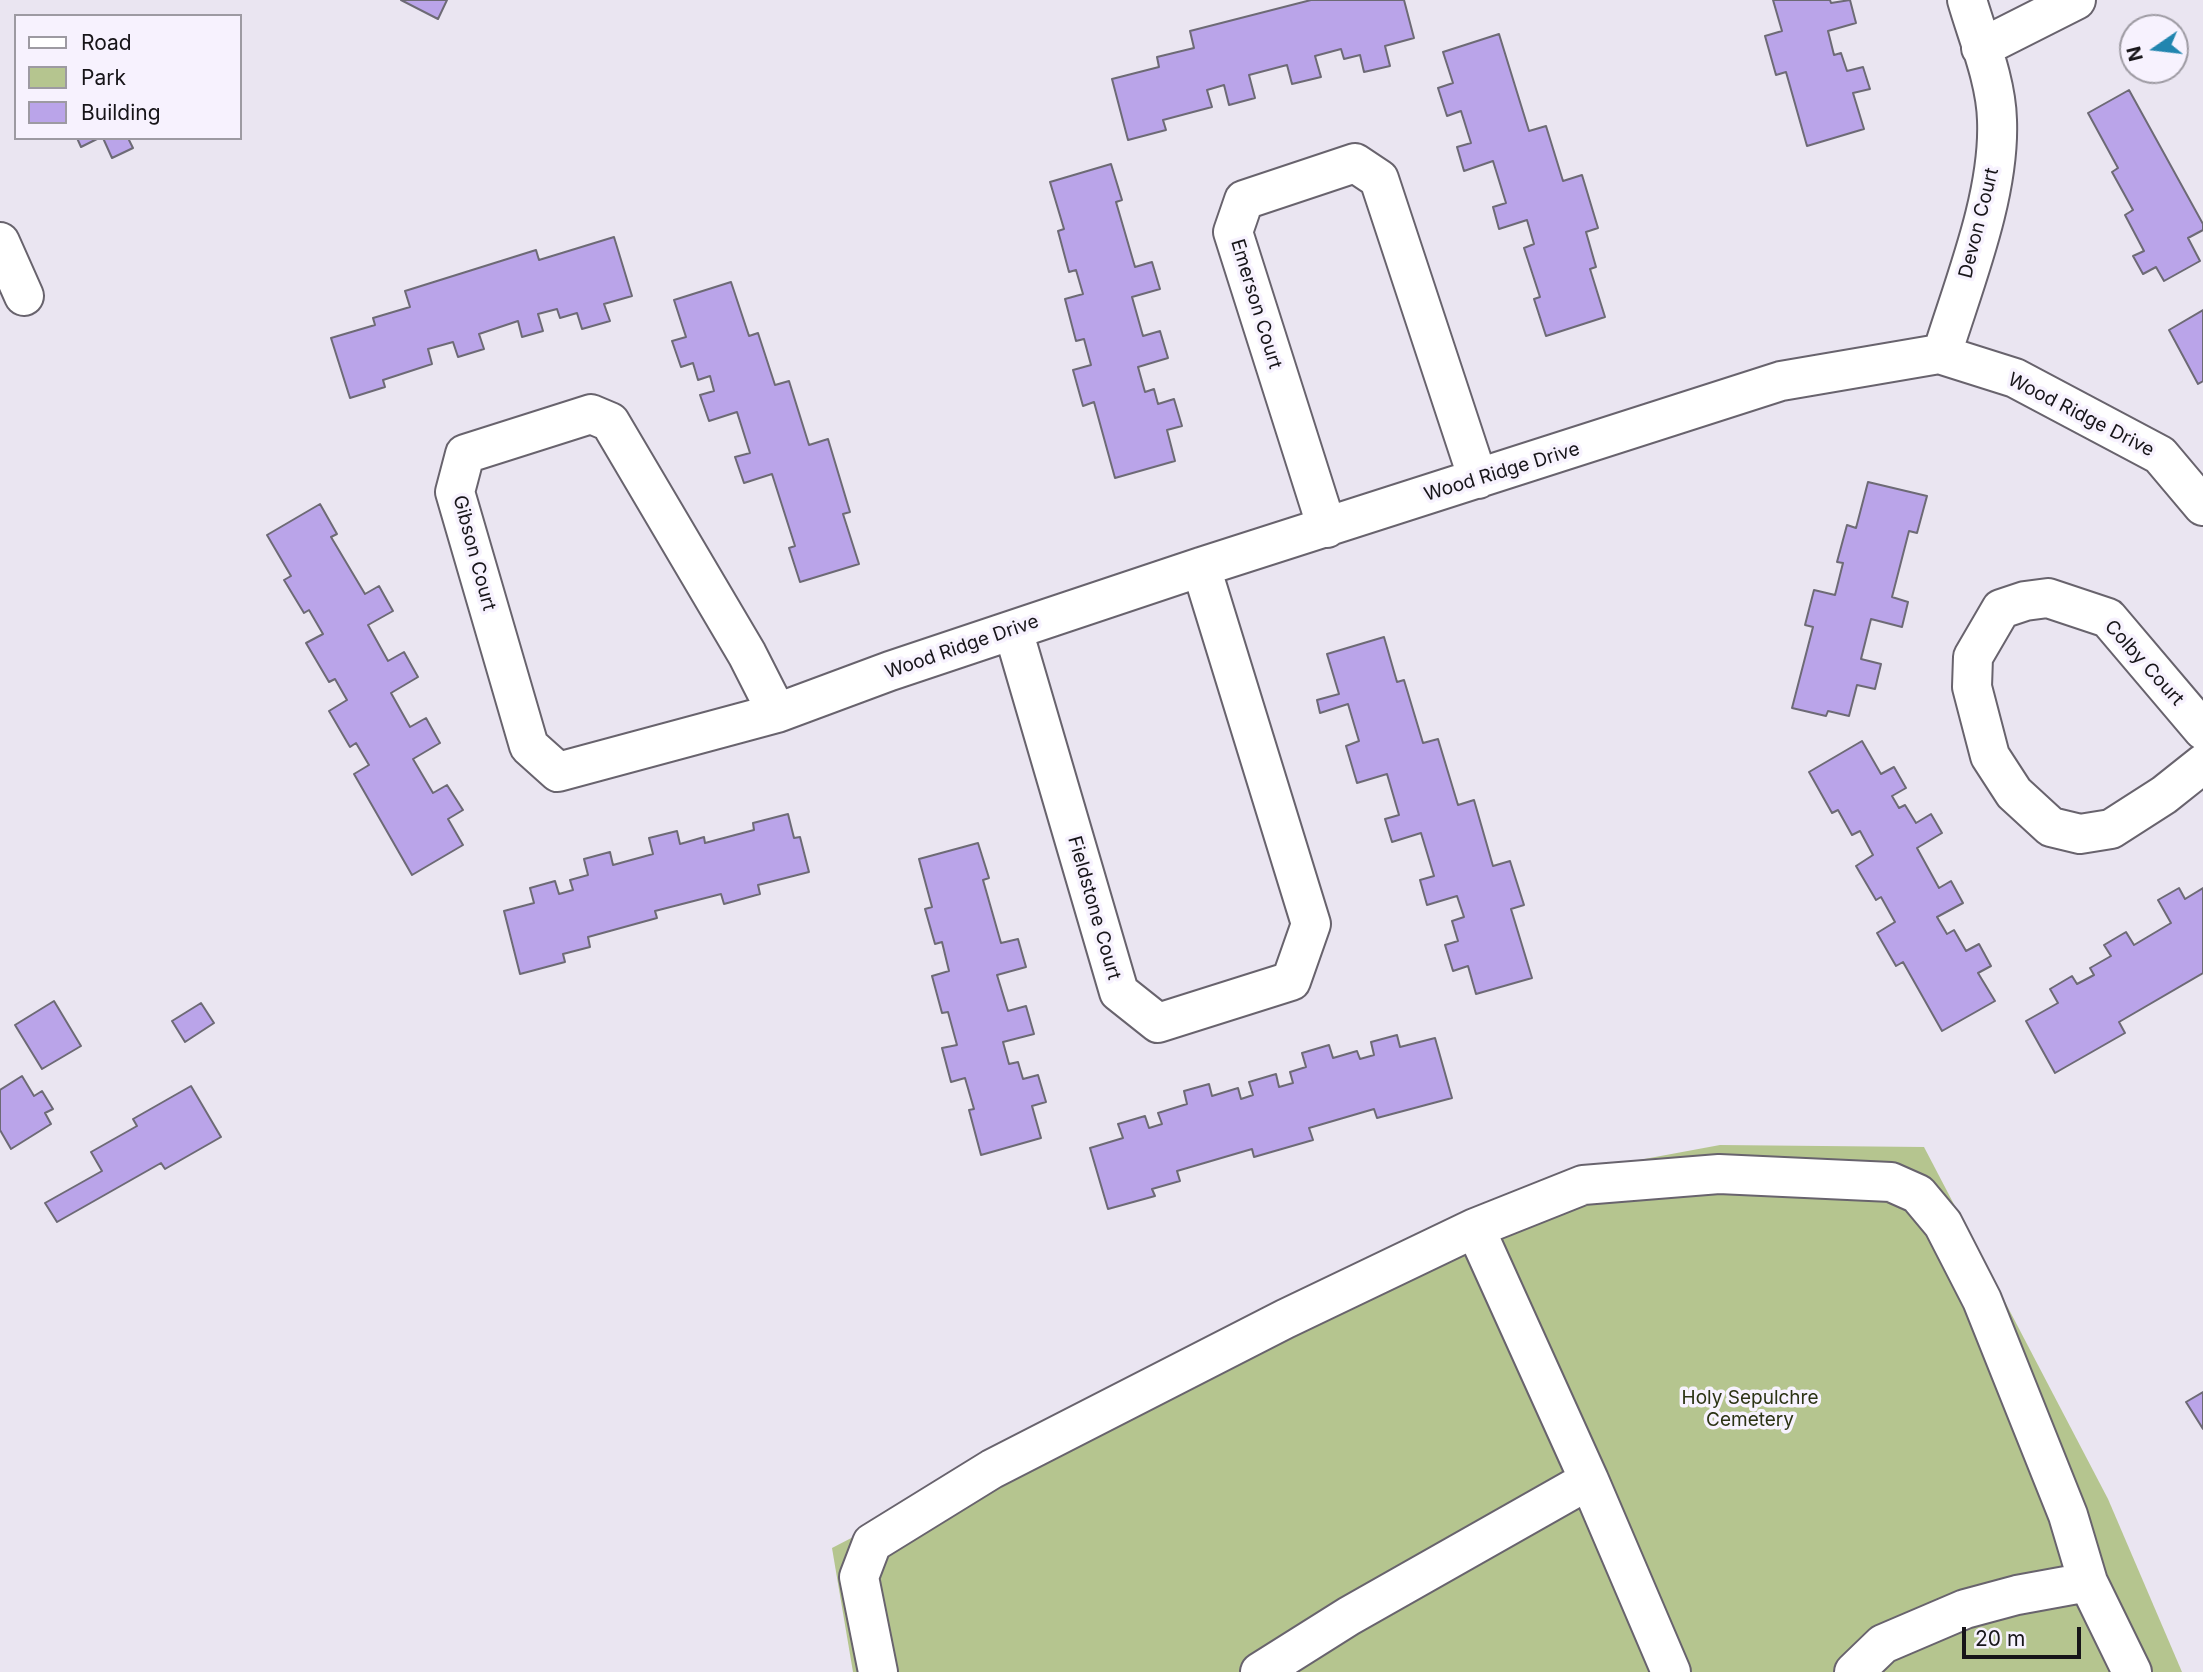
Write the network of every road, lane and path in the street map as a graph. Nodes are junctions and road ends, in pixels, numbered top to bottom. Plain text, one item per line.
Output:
1 (1967, 0) edge
2 (2076, 0) edge
3 (1981, 48) junction
4 (0, 242) edge
5 (24, 296) dead end
6 (1942, 354) junction
7 (1478, 479) junction
8 (2203, 506) edge
9 (1327, 528) junction
10 (1200, 567) junction
11 (1013, 630) junction
12 (777, 713) junction
13 (2203, 730) edge
14 (2203, 764) edge
15 (1475, 1228) junction
16 (1589, 1480) junction
17 (2088, 1582) junction
18 (878, 1672) edge
19 (1259, 1672) edge
20 (1671, 1672) edge
21 (1854, 1672) edge
22 (2132, 1672) edge

1 - 3 street, Devon Court
2 - 3 street
3 - 6 street, Devon Court
4 - 5 street
6 - 7 street, Wood Ridge Drive
6 - 8 street, Wood Ridge Drive
7 - 9 street, Wood Ridge Drive
7 - 9 street, Emerson Court
9 - 10 street, Wood Ridge Drive
10 - 11 street, Wood Ridge Drive
10 - 11 street, Fieldstone Court
11 - 12 street, Wood Ridge Drive
12 - 12 street, Gibson Court
13 - 14 street, Colby Court
15 - 16 street
15 - 17 street
15 - 18 street
16 - 19 street
16 - 20 street
17 - 21 street
17 - 22 street

